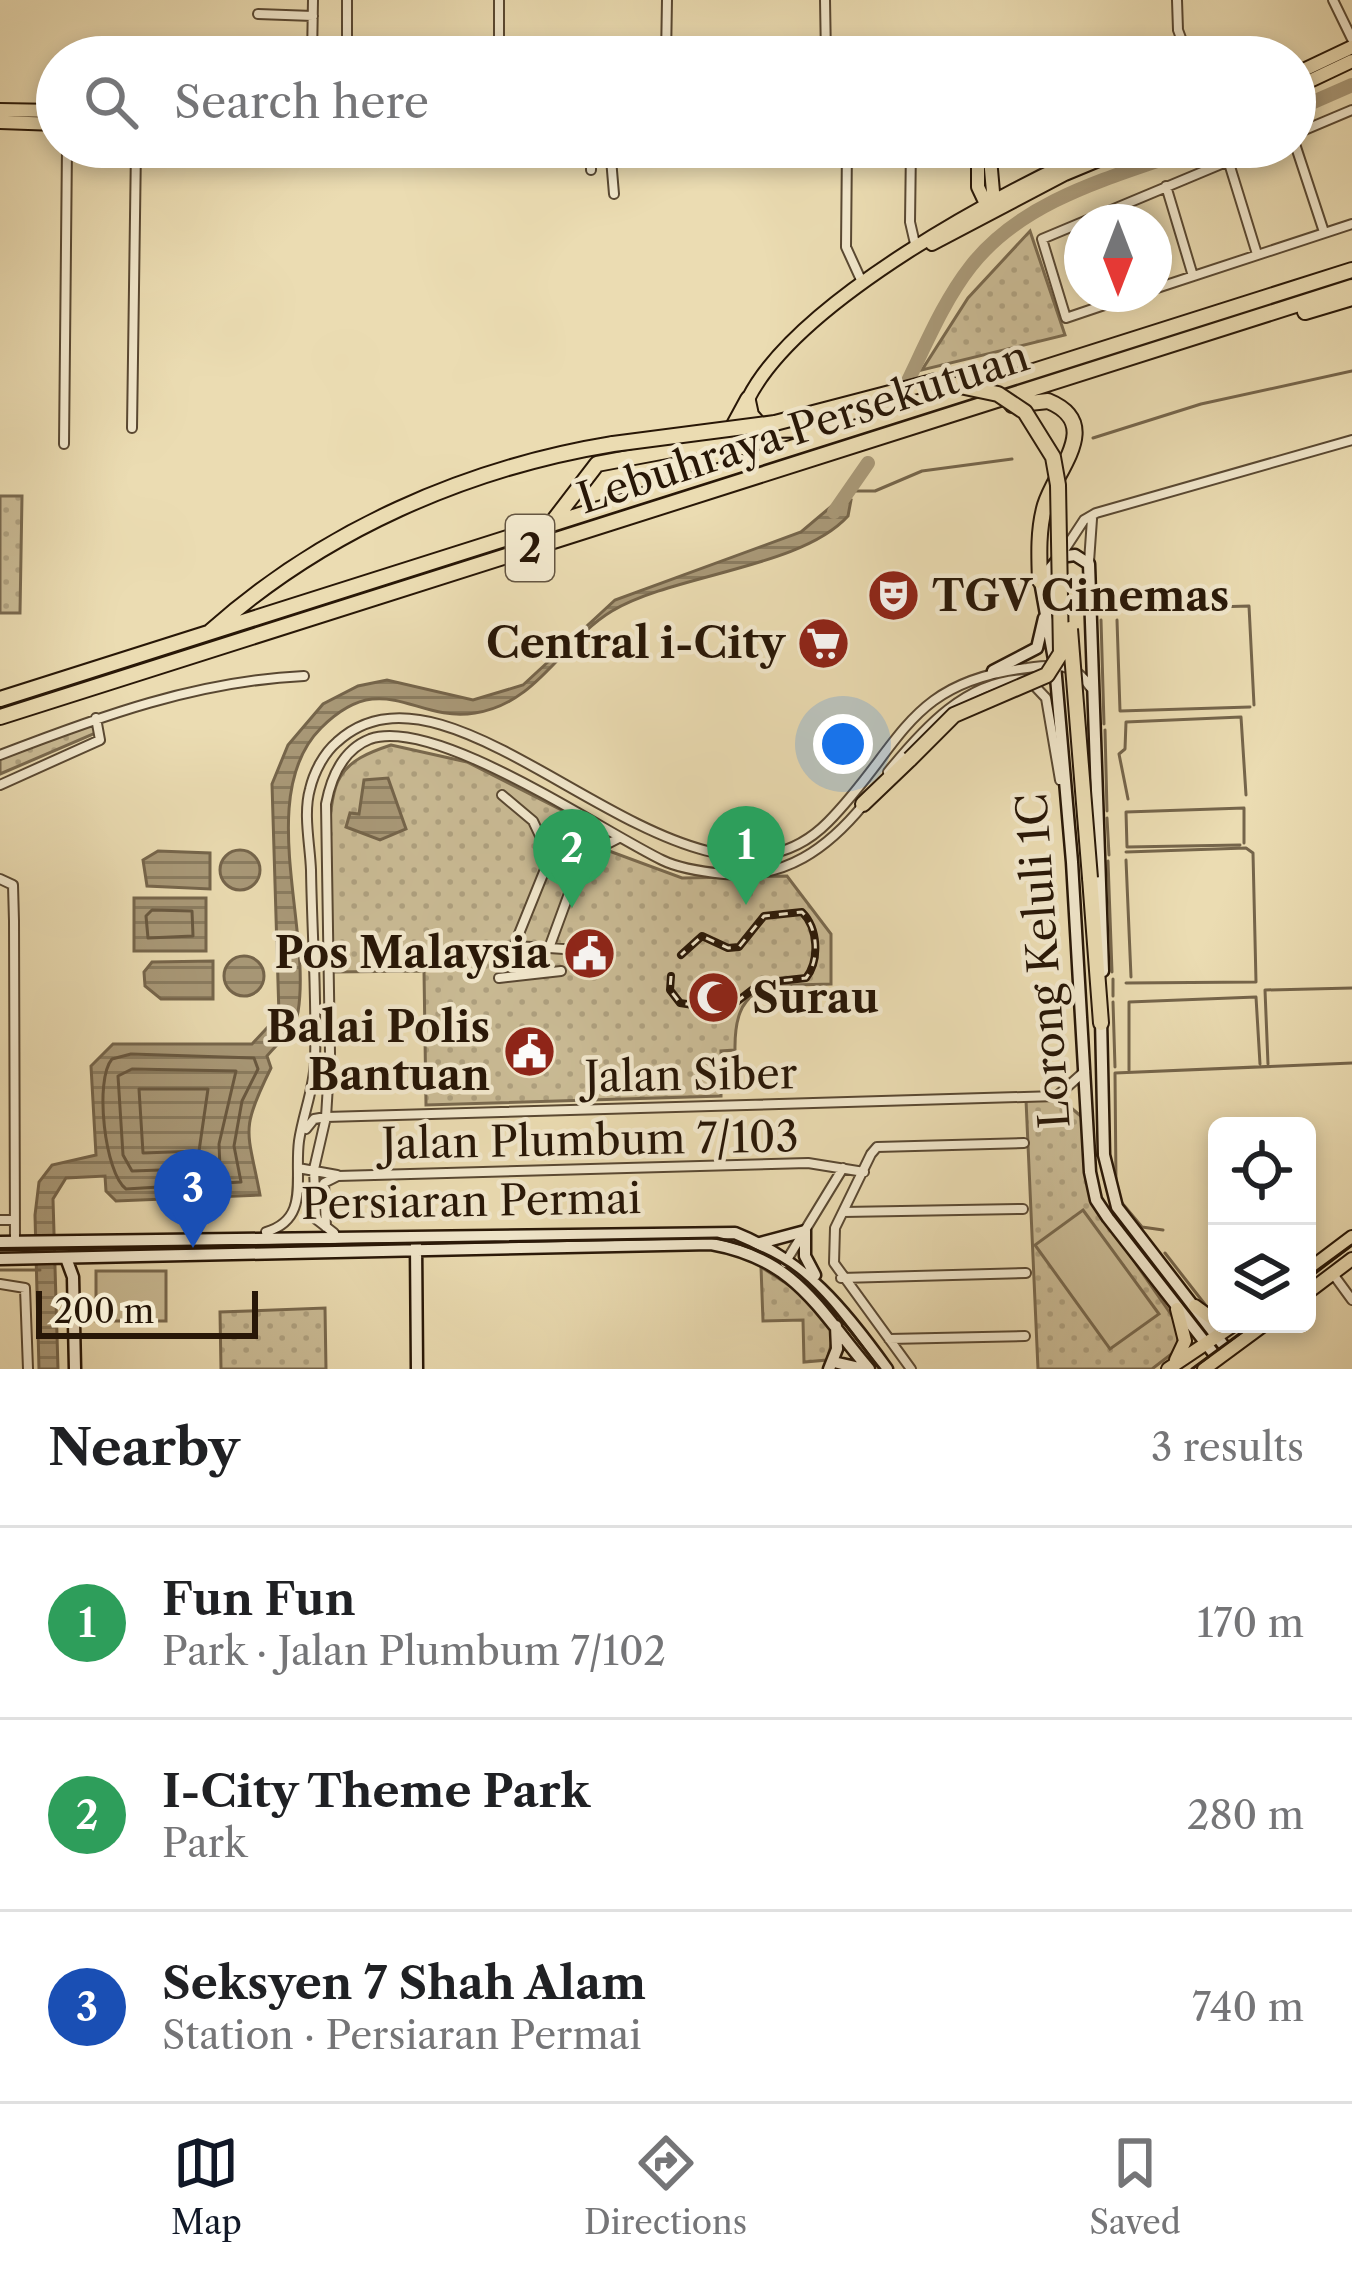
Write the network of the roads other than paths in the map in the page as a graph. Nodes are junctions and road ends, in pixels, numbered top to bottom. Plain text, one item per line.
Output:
1 (313, 0) edge
2 (347, 0) edge
3 (499, 0) edge
4 (667, 0) edge
5 (825, 0) edge
6 (1177, 0) edge
7 (1333, 0) edge
8 (258, 14) dead end
9 (313, 16) junction
10 (313, 36) edge
11 (347, 36) edge
12 (499, 36) edge
13 (666, 36) edge
14 (826, 36) edge
15 (1180, 36) edge
16 (1352, 39) edge
17 (1316, 61) edge
18 (1352, 62) edge
19 (1316, 78) edge
20 (0, 110) edge
21 (1352, 110) edge
22 (36, 111) edge
23 (0, 122) edge
24 (36, 123) edge
25 (1316, 125) edge
26 (67, 168) edge
27 (136, 168) edge
28 (612, 168) edge
29 (847, 168) edge
30 (911, 168) edge
31 (980, 168) edge
32 (988, 168) edge
33 (1059, 168) edge
34 (1081, 168) edge
35 (1208, 168) edge
36 (1230, 168) edge
37 (1303, 168) edge
38 (990, 176) junction
39 (1024, 184) junction
40 (1166, 185) junction
41 (978, 188) junction
42 (614, 194) dead end
43 (1118, 204) edge
44 (991, 207) junction
45 (965, 215) junction
46 (1352, 224) edge
47 (1064, 230) edge
48 (1324, 232) junction
49 (916, 249) junction
50 (1257, 254) junction
51 (1352, 270) edge
52 (1193, 276) junction
53 (1172, 283) edge
54 (863, 284) junction
55 (1352, 287) edge
56 (1352, 298) edge
57 (1064, 312) edge
58 (1228, 327) junction
59 (748, 399) junction
60 (948, 416) junction
61 (861, 426) junction
62 (132, 428) dead end
63 (1352, 440) edge
64 (64, 444) dead end
65 (1058, 505) junction
66 (1096, 513) junction
67 (550, 525) junction
68 (1060, 557) junction
69 (1089, 564) junction
70 (1040, 581) junction
71 (1045, 601) junction
72 (208, 634) junction
73 (1055, 665) junction
74 (993, 671) junction
75 (304, 676) dead end
76 (1094, 693) junction
77 (0, 699) edge
78 (0, 717) edge
79 (96, 718) junction
80 (463, 736) junction
81 (460, 754) junction
82 (0, 755) edge
83 (0, 785) edge
84 (502, 795) dead end
85 (863, 804) junction
86 (1066, 811) junction
87 (620, 837) junction
88 (550, 856) junction
89 (567, 864) junction
90 (0, 879) edge
91 (549, 948) junction
92 (564, 950) dead end
93 (0, 963) edge
94 (15, 963) junction
95 (561, 971) dead end
96 (499, 978) dead end
97 (1101, 1023) junction
98 (1086, 1069) junction
99 (326, 1117) junction
100 (0, 1141) edge
101 (15, 1141) junction
102 (299, 1141) junction
103 (1024, 1143) dead end
104 (298, 1168) junction
105 (314, 1169) junction
106 (841, 1172) junction
107 (338, 1175) junction
108 (861, 1176) junction
109 (1023, 1209) dead end
110 (843, 1212) junction
111 (0, 1220) edge
112 (15, 1220) junction
113 (805, 1231) junction
114 (266, 1232) junction
115 (331, 1233) junction
116 (480, 1234) junction
117 (1352, 1237) edge
118 (67, 1240) junction
119 (19, 1241) junction
120 (0, 1242) edge
121 (760, 1243) junction
122 (416, 1246) junction
123 (396, 1251) junction
124 (459, 1251) junction
125 (92, 1257) junction
126 (64, 1258) junction
127 (0, 1259) edge
128 (1352, 1259) edge
129 (785, 1264) junction
130 (1316, 1264) edge
131 (1026, 1273) dead end
132 (1333, 1274) junction
133 (73, 1276) junction
134 (842, 1278) junction
135 (416, 1282) junction
136 (0, 1284) edge
137 (1316, 1286) edge
138 (824, 1287) junction
139 (1352, 1300) edge
140 (1195, 1306) joint
141 (1177, 1309) junction
142 (836, 1324) junction
143 (1253, 1333) edge
144 (1213, 1334) edge
145 (1025, 1336) dead end
146 (888, 1340) junction
147 (868, 1342) junction
148 (854, 1351) junction
149 (1223, 1355) junction
150 (832, 1367) edge
151 (28, 1369) edge
152 (75, 1369) edge
153 (417, 1369) edge
154 (867, 1369) edge
155 (887, 1369) edge
156 (911, 1369) edge
157 (1167, 1369) edge
158 (1204, 1369) edge

1 - 9 street
2 - 11 street
3 - 12 street
4 - 13 street
5 - 14 street
6 - 15 street
7 - 16 street
8 - 9 street
9 - 10 street
16 - 17 main road
18 - 19 main road
20 - 22 main road
21 - 25 street
23 - 24 main road
26 - 64 street
27 - 62 street
28 - 42 street
29 - 54 street
30 - 49 street
31 - 41 main road
32 - 38 main road
33 - 39 main road
34 - 44 main road
35 - 40 street
36 - 50 street
37 - 48 street
38 - 39 main road
38 - 44 main road
39 - 44 main road
40 - 43 street
40 - 52 street
41 - 44 main road
41 - 45 main road
44 - 45 main road
44 - 49 main road
45 - 49 main road
46 - 48 street
47 - 57 street
48 - 50 street
49 - 54 main road
50 - 52 street
51 - 61 highway, Lebuhraya Persekutuan / 2
52 - 53 street
54 - 59 main road
55 - 58 highway, Lebuhraya Persekutuan / 2
56 - 58 highway
58 - 60 highway, Lebuhraya Persekutuan / 2
59 - 61 highway
59 - 67 highway
60 - 70 highway
60 - 78 highway, Lebuhraya Persekutuan / 2
61 - 67 highway, Lebuhraya Persekutuan / 2
63 - 66 street
65 - 72 highway, bridge
65 - 85 highway, bridge
65 - 97 highway, bridge
66 - 68 street
66 - 69 street, Lorong Keluli 1C
67 - 72 highway, Lebuhraya Persekutuan / 2
68 - 69 main road
68 - 70 main road
69 - 76 main road, Lorong Keluli 1C
70 - 71 main road, Lorong Keluli 1C
71 - 73 main road, Lorong Keluli 1C
71 - 74 main road
72 - 77 highway, Lebuhraya Persekutuan / 2
73 - 74 street
73 - 76 street
73 - 86 main road, Lorong Keluli 1C
74 - 80 street
75 - 79 street
76 - 97 main road, Lorong Keluli 1C
79 - 82 street
79 - 83 street
80 - 81 street
80 - 102 street
81 - 87 street
81 - 99 street
84 - 88 street
85 - 86 street
85 - 87 street
86 - 98 main road, Lorong Keluli 1C
87 - 89 street
88 - 89 street
88 - 91 street
89 - 91 street
90 - 94 street
91 - 92 street
93 - 94 street
94 - 101 street
95 - 96 street
97 - 140 main road, Lorong Keluli 1C
98 - 99 street, Jalan Siber
98 - 141 main road, Lorong Keluli 1C
99 - 102 street
99 - 105 street
100 - 101 street
101 - 112 street
102 - 104 street
103 - 108 street
104 - 105 street, Jalan Plumbum 7/103
104 - 114 street
105 - 107 street, Jalan Plumbum 7/103
105 - 115 street
106 - 107 street, Jalan Plumbum 7/103
106 - 108 street, Jalan Plumbum 7/103
106 - 113 street
107 - 115 street
108 - 110 street
109 - 110 street
110 - 134 street
111 - 112 street
112 - 119 street
113 - 121 main road
113 - 129 street
113 - 138 main road
114 - 115 main road
114 - 118 main road
115 - 116 main road, Persiaran Permai
115 - 118 main road, Persiaran Permai
115 - 122 main road
116 - 121 main road, Persiaran Permai
116 - 122 main road
117 - 130 main road
118 - 119 main road, Persiaran Permai
119 - 120 main road, Persiaran Permai
121 - 129 main road, Persiaran Permai
122 - 123 main road, Persiaran Permai
122 - 124 main road, Persiaran Permai
122 - 135 main road
123 - 125 main road, Persiaran Permai
123 - 135 main road
124 - 129 main road, Persiaran Permai
124 - 135 main road
125 - 126 main road, Persiaran Permai
125 - 133 main road
126 - 127 main road, Persiaran Permai
126 - 133 main road
128 - 132 main road
129 - 138 main road, Persiaran Permai
129 - 142 main road, Persiaran Permai
131 - 134 street
132 - 137 main road
132 - 139 street
133 - 152 main road
134 - 146 street
135 - 153 main road
136 - 151 street
138 - 147 main road, Persiaran Permai
140 - 144 main road
141 - 144 main road, Lorong Keluli 1C
141 - 157 main road
142 - 148 main road, Persiaran Permai
142 - 150 main road
143 - 149 main road
144 - 149 main road, Lorong Keluli 1C
144 - 157 main road
145 - 146 street
146 - 156 street
147 - 148 street
147 - 155 main road, Persiaran Permai
148 - 150 street
148 - 154 main road, Persiaran Permai
149 - 158 main road
150 - 154 main road

